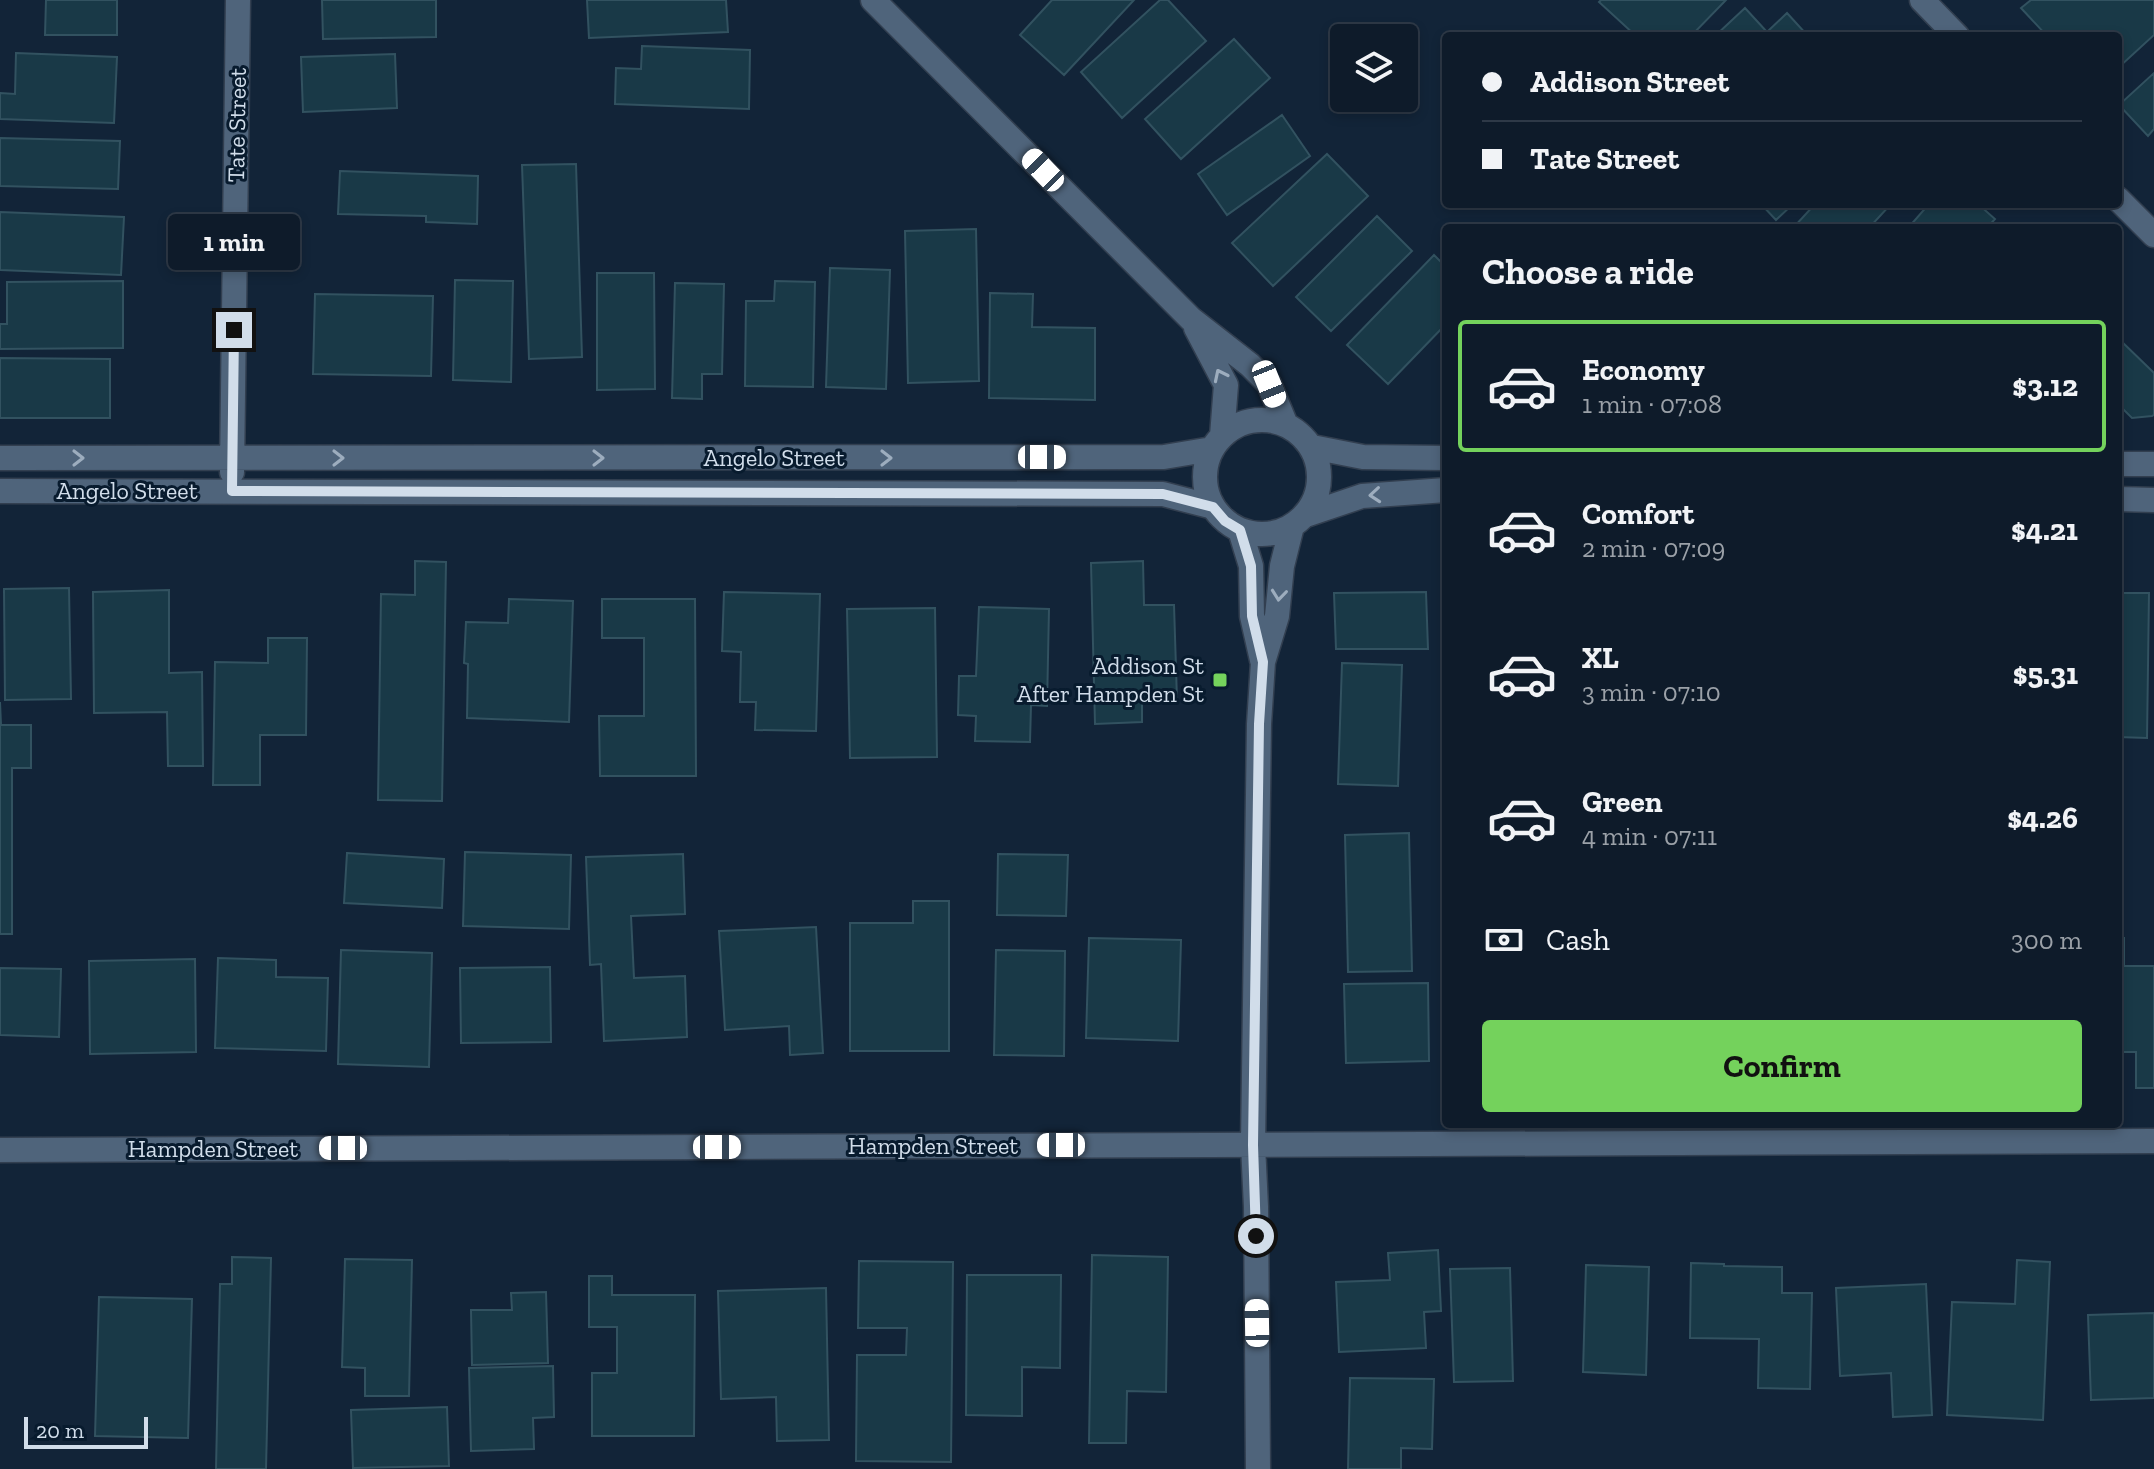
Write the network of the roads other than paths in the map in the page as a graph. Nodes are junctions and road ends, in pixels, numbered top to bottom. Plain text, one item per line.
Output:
1 (238, 0) edge
2 (873, 0) edge
3 (1922, 0) edge
4 (1953, 32) edge
5 (2122, 203) edge
6 (2154, 235) edge
7 (1191, 319) junction
8 (1286, 425) junction
9 (1217, 442) junction
10 (1312, 447) junction
11 (0, 458) edge
12 (232, 458) junction
13 (1442, 458) edge
14 (2122, 464) edge
15 (2154, 464) edge
16 (1442, 490) edge
17 (0, 491) edge
18 (232, 491) junction
19 (2122, 499) edge
20 (2154, 500) edge
21 (1213, 507) junction
22 (1299, 520) junction
23 (1240, 530) junction
24 (1263, 662) junction
25 (2154, 1141) edge
26 (1253, 1145) junction
27 (0, 1150) edge
28 (1258, 1469) edge

1 - 12 street, Tate Street
2 - 7 street
3 - 4 street
5 - 6 street
7 - 8 street
9 -> 7 street
8 - 9 street
8 - 10 street
12 -> 9 street, Angelo Street
9 - 21 street
10 - 13 street
10 - 22 street
11 -> 12 street, Angelo Street
12 - 18 street, Tate Street
14 - 15 street
16 -> 22 street
17 - 18 street, Angelo Street
18 - 21 street, Angelo Street
19 - 20 street
21 - 23 street
22 - 23 street
22 -> 24 street
23 - 24 street
24 - 26 street
25 - 26 street, Hampden Street
26 - 27 street, Hampden Street
26 - 28 street

